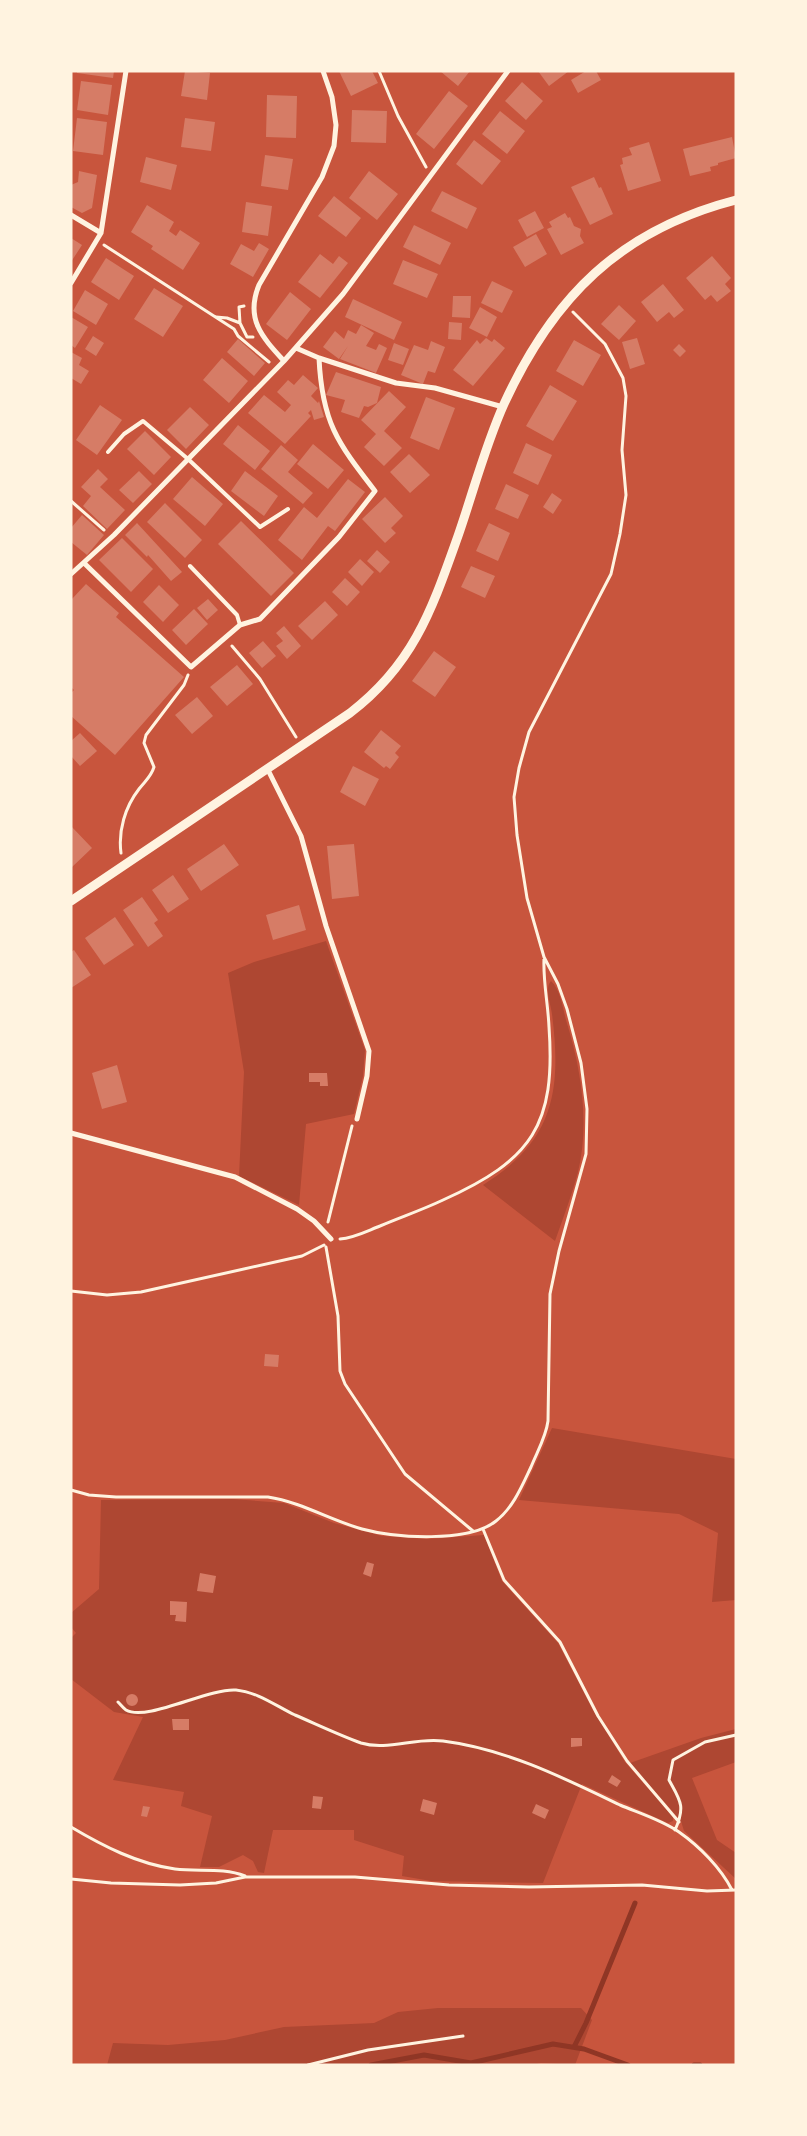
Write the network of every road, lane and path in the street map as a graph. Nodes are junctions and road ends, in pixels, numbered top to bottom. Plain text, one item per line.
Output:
1 (126, 71) edge
2 (323, 71) edge
3 (379, 71) edge
4 (508, 71) edge
5 (431, 174) junction
6 (736, 200) edge
7 (71, 215) edge
8 (101, 233) junction
9 (97, 241) junction
10 (71, 284) edge
11 (564, 305) junction
12 (239, 307) dead end
13 (216, 317) junction
14 (240, 323) junction
15 (241, 328) dead end
16 (296, 348) junction
17 (319, 358) junction
18 (284, 361) junction
19 (276, 369) junction
20 (503, 406) junction
21 (108, 452) dead end
22 (188, 459) junction
23 (71, 501) edge
24 (288, 509) dead end
25 (112, 537) junction
26 (84, 563) junction
27 (190, 566) dead end
28 (71, 574) edge
29 (240, 625) junction
30 (226, 637) junction
31 (184, 685) dead end
32 (301, 746) junction
33 (267, 768) junction
34 (126, 864) junction
35 (71, 901) edge
36 (544, 957) junction
37 (357, 1119) joint
38 (71, 1133) edge
39 (326, 1232) junction
40 (331, 1239) junction
41 (325, 1245) junction
42 (71, 1291) edge
43 (71, 1490) edge
44 (483, 1529) junction
45 (474, 1532) junction
46 (118, 1702) dead end
47 (736, 1735) edge
48 (678, 1822) junction
49 (71, 1827) edge
50 (674, 1830) junction
51 (245, 1877) junction
52 (71, 1879) edge
53 (734, 1890) edge
54 (464, 2036) dead end
55 (332, 2063) edge
56 (308, 2065) edge

1 - 8 street
2 - 18 street
3 - 5 path
4 - 5 street
5 - 16 street
6 - 11 street
7 - 8 street
8 - 9 street
9 - 10 street
9 - 13 path
11 - 20 street
11 - 36 path
12 - 14 path
13 - 14 path
13 - 19 path
14 - 15 path
16 - 17 street
16 - 18 street
17 - 20 street
17 - 29 street
18 - 19 street
19 - 22 street
20 - 32 street
21 - 22 lane
22 - 24 lane
22 - 25 street
23 - 25 path
25 - 26 street
26 - 28 street
26 - 30 street
27 - 29 lane
29 - 30 street
30 - 32 path
31 - 34 path
32 - 33 street
33 - 34 street
33 - 37 street
34 - 35 street
36 - 40 path
36 - 44 path
37 - 39 path
38 - 39 street
39 - 40 street
40 - 41 path
41 - 42 path
41 - 45 path
43 - 45 path
44 - 45 path
44 - 48 path
46 - 50 path
47 - 48 path
48 - 50 path
49 - 51 path
50 - 53 path
51 - 52 path
51 - 53 path
54 - 55 path
55 - 56 path

